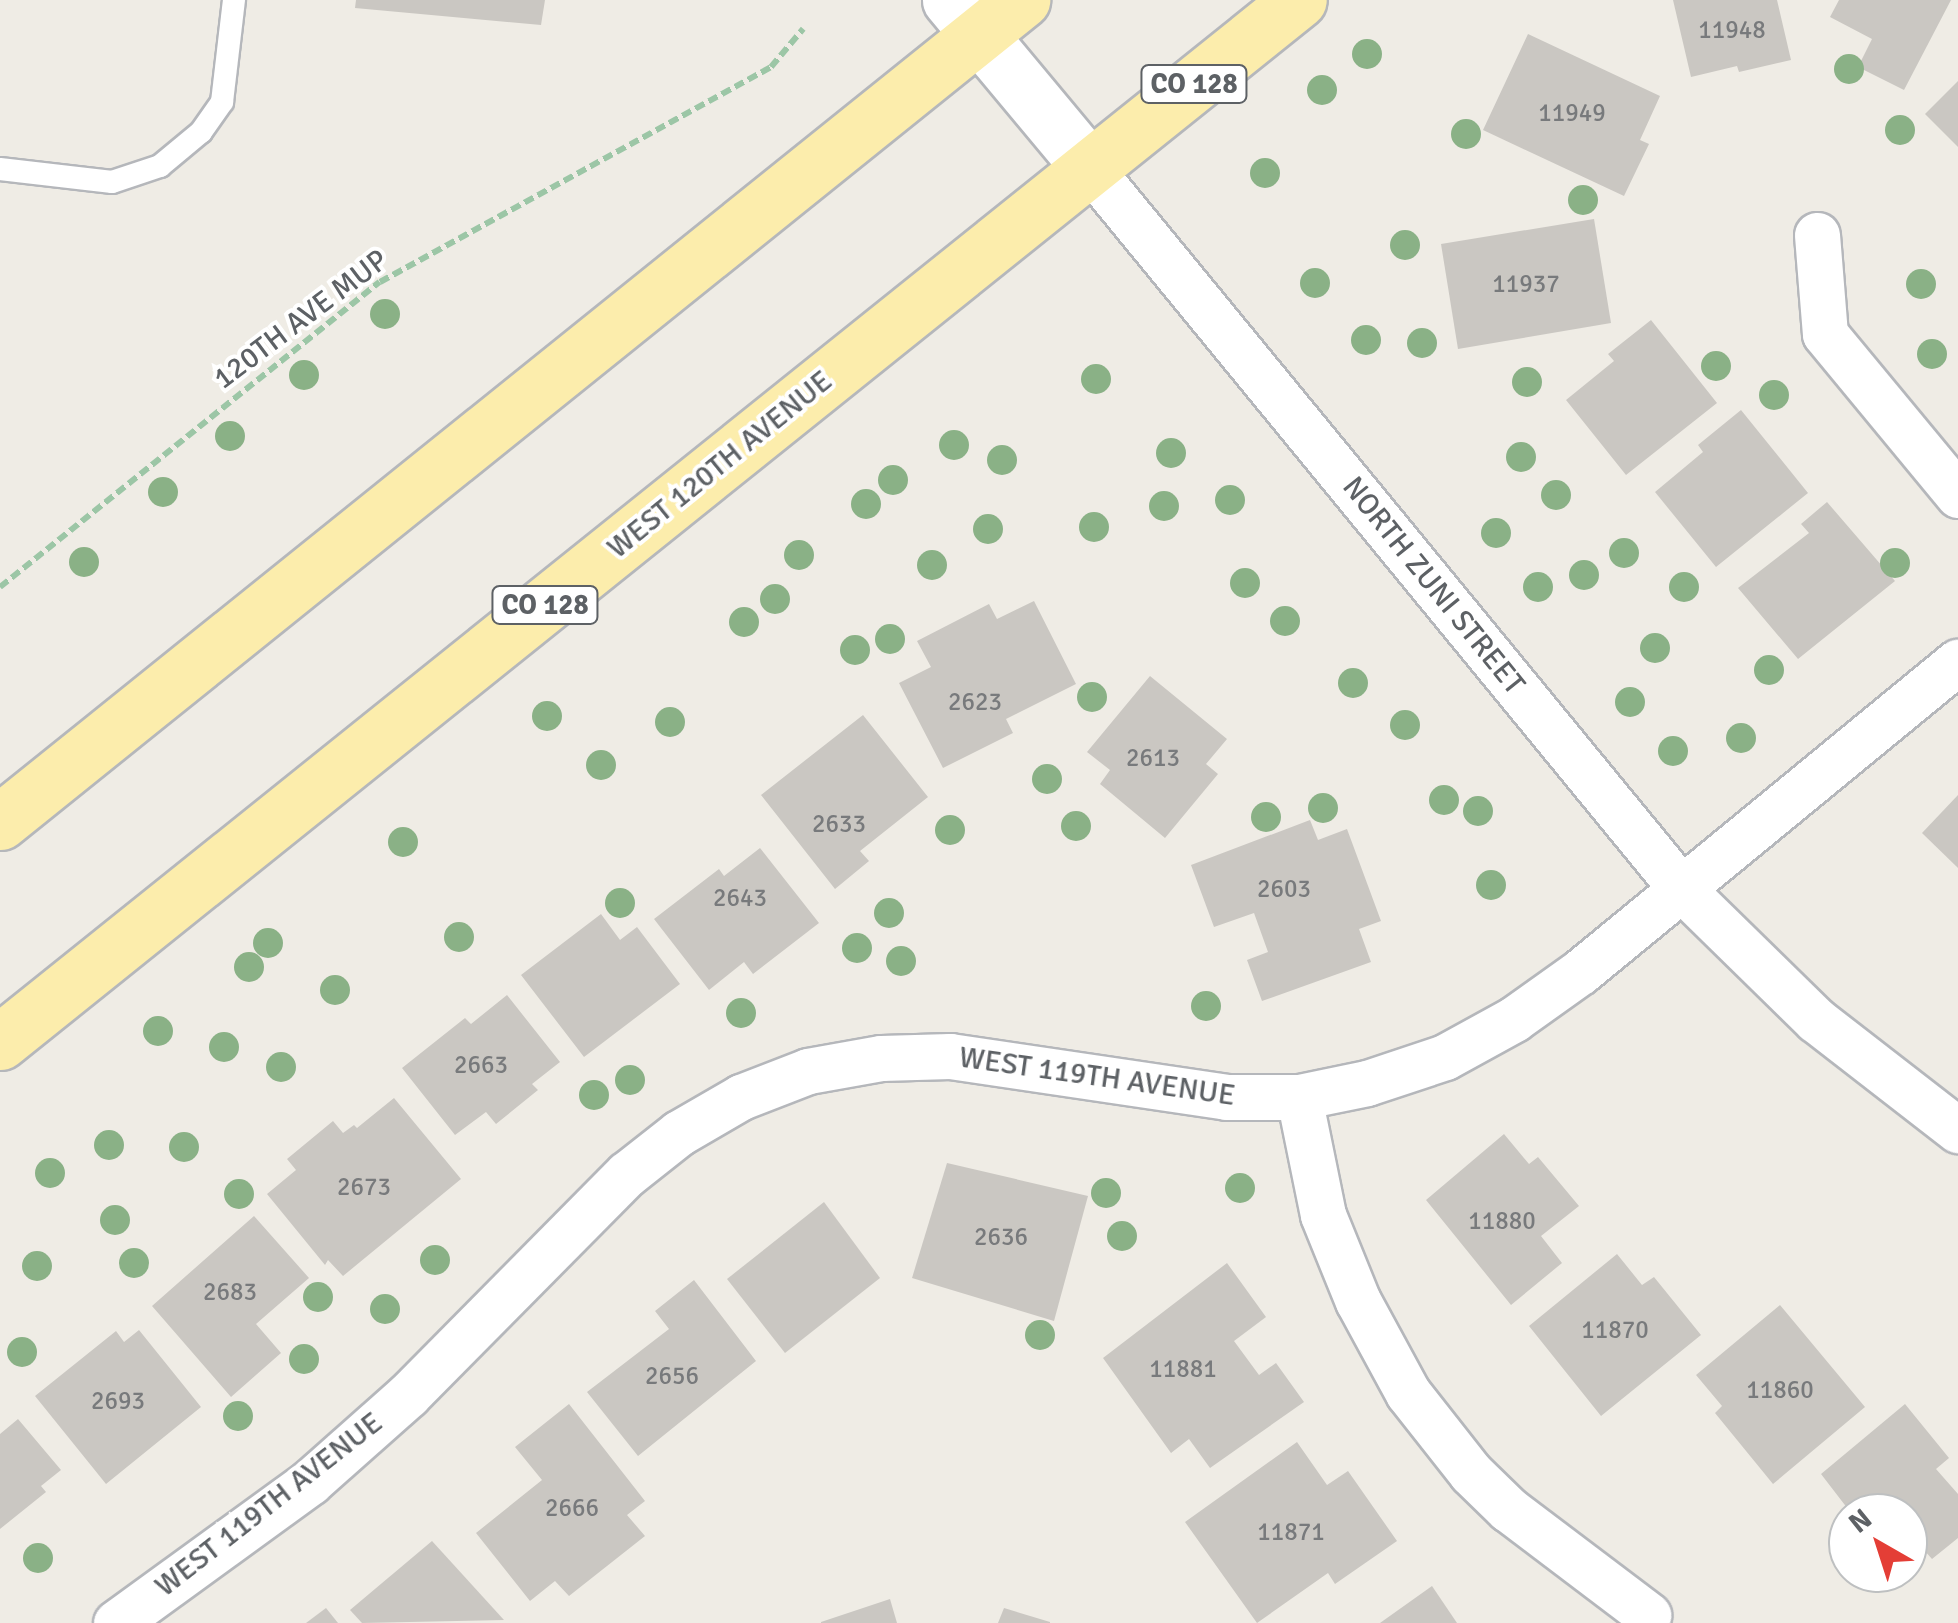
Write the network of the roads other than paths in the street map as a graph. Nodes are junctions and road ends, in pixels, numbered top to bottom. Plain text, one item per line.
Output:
1 (234, 0) edge
2 (1022, 0) edge
3 (1299, 0) edge
4 (965, 17) edge
5 (1090, 168) junction
6 (0, 169) edge
7 (1817, 235) dead end
8 (1958, 495) edge
9 (1958, 662) edge
10 (0, 822) edge
11 (1680, 887) junction
12 (0, 1042) edge
13 (1298, 1097) junction
14 (1958, 1130) edge
15 (1648, 1615) dead end
16 (116, 1623) edge

1 - 6 lane
2 - 4 main road
3 - 5 main road, WEST 120TH AVENUE / CO 128
4 - 5 street, NORTH ZUNI STREET
4 - 10 main road
5 - 11 street, NORTH ZUNI STREET
5 - 12 main road, WEST 120TH AVENUE / CO 128
7 - 8 street
9 - 11 street, WEST 119TH AVENUE
11 - 13 street, WEST 119TH AVENUE
11 - 14 street, NORTH ZUNI STREET
13 - 15 street
13 - 16 street, WEST 119TH AVENUE

